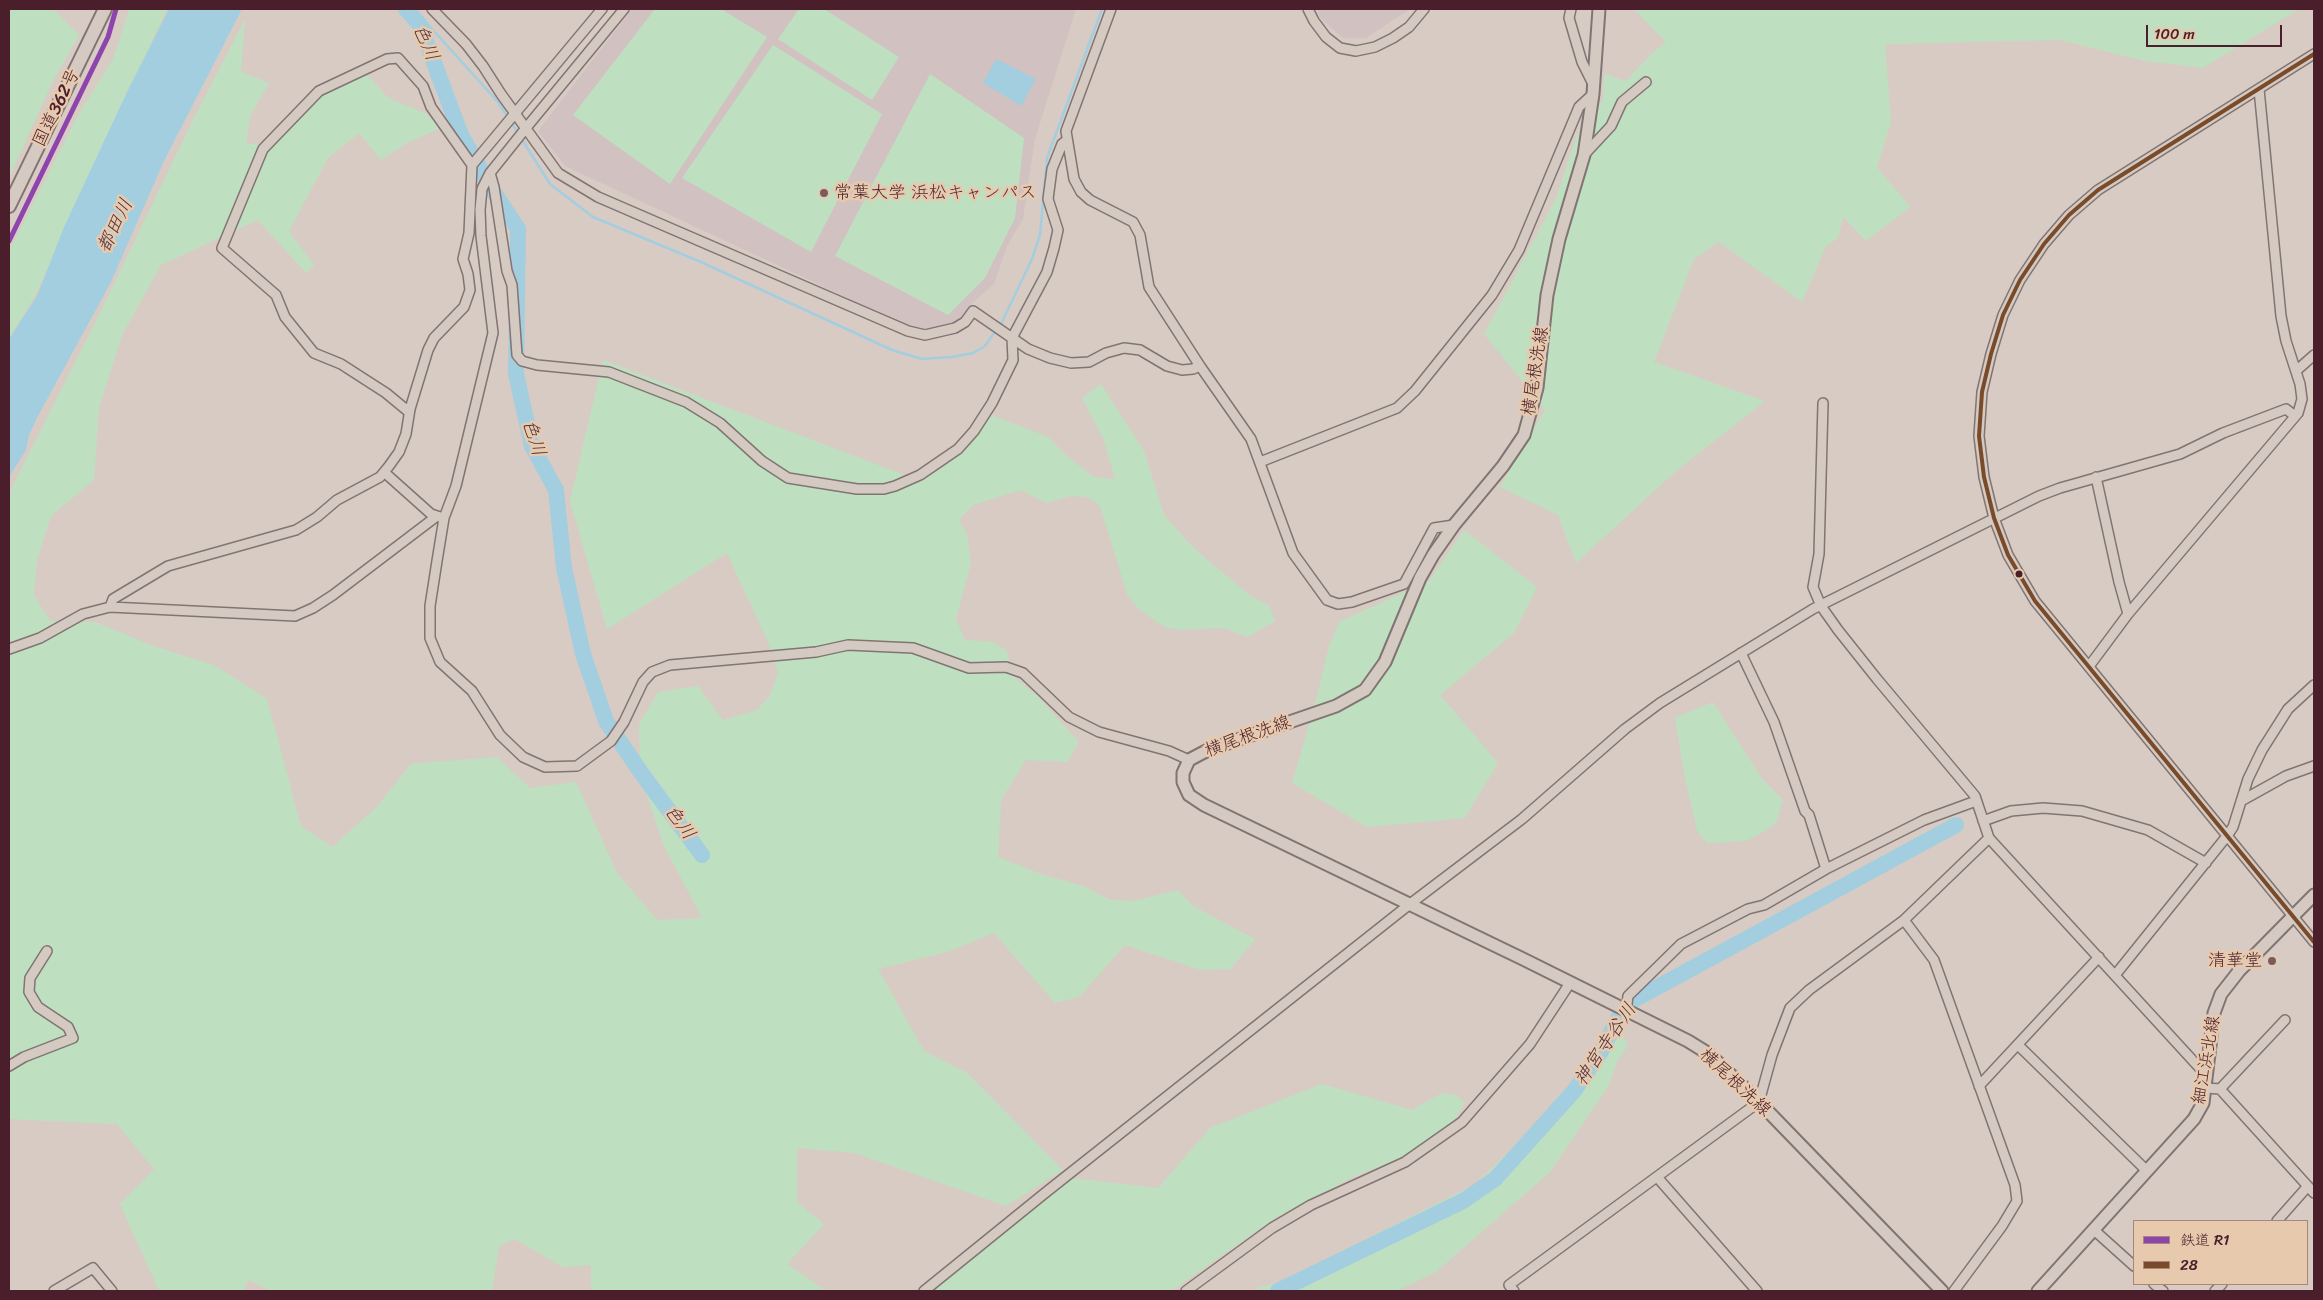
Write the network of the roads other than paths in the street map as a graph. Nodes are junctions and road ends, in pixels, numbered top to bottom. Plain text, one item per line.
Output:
1 (105, 9) edge
2 (432, 9) edge
3 (602, 9) edge
4 (624, 9) edge
5 (1111, 9) edge
6 (1308, 9) edge
7 (1424, 9) edge
8 (1571, 9) edge
9 (1599, 9) edge
10 (2314, 54) edge
11 (1646, 82) dead end
12 (1593, 89) junction
13 (2258, 89) junction
14 (515, 113) junction
15 (526, 128) junction
16 (1067, 140) junction
17 (1584, 155) junction
18 (472, 165) junction
19 (490, 173) junction
20 (9, 206) edge
21 (1012, 338) junction
22 (2314, 355) edge
23 (1200, 366) junction
24 (2296, 371) junction
25 (1823, 403) dead end
26 (409, 412) junction
27 (2294, 416) junction
28 (1260, 462) junction
29 (384, 472) junction
30 (2096, 477) junction
31 (441, 517) junction
32 (1994, 518) junction
33 (1454, 525) junction
34 (1821, 606) junction
35 (110, 607) junction
36 (2128, 614) junction
37 (9, 649) edge
38 (1741, 653) junction
39 (2090, 665) junction
40 (2314, 684) edge
41 (1190, 760) junction
42 (2314, 766) edge
43 (1976, 801) junction
44 (2241, 802) junction
45 (1983, 821) junction
46 (2227, 836) junction
47 (1989, 838) junction
48 (2206, 863) junction
49 (1826, 868) junction
50 (2314, 895) edge
51 (1410, 904) junction
52 (2293, 917) junction
53 (1904, 920) junction
54 (2314, 942) edge
55 (47, 951) dead end
56 (2099, 957) junction
57 (2116, 974) junction
58 (1570, 984) junction
59 (1626, 1012) junction
60 (2284, 1020) dead end
61 (2018, 1046) junction
62 (9, 1066) edge
63 (2206, 1082) junction
64 (1979, 1086) junction
65 (2220, 1089) junction
66 (1758, 1102) junction
67 (2147, 1171) junction
68 (1658, 1177) junction
69 (2311, 1190) edge
70 (2278, 1220) edge
71 (2094, 1230) junction
72 (2133, 1265) edge
73 (1508, 1289) edge
74 (54, 1291) edge
75 (112, 1291) edge
76 (924, 1291) edge
77 (1186, 1291) edge
78 (1757, 1291) edge
79 (1942, 1291) edge
80 (1954, 1291) edge
81 (2038, 1291) edge

1 - 20 highway, 国道362号
2 - 14 street
3 - 14 street
4 - 15 street
5 - 16 street
6 - 7 street
8 - 12 street
9 - 12 main road, 横尾根洗線
10 - 13 street
11 - 17 street
12 - 17 main road, 横尾根洗線
12 - 28 street
13 - 24 street
13 - 32 street
14 - 15 street
14 - 18 street
15 - 19 street
15 - 21 street
16 - 21 street
16 - 23 street
17 - 33 main road, 横尾根洗線
18 - 26 street
18 - 26 street
19 - 21 street
19 - 31 street
21 - 23 street
22 - 24 street
23 - 28 street
24 - 27 street
25 - 34 street
26 - 29 street
27 - 30 street
27 - 36 street
28 - 33 street
29 - 31 street
29 - 35 street
30 - 32 street
30 - 36 street
31 - 35 street
31 - 41 street
32 - 34 street
32 - 39 street
33 - 41 main road, 横尾根洗線
34 - 38 street
34 - 43 street
35 - 37 street
36 - 39 street
38 - 49 street
38 - 51 street
39 - 46 street
40 - 44 street
41 - 51 main road, 横尾根洗線
42 - 44 street
43 - 45 street
43 - 49 street
44 - 46 street
45 - 47 street
45 - 48 street
46 - 48 street
46 - 52 street
47 - 53 street
47 - 56 street
48 - 57 street
49 - 59 street
50 - 52 main road, 細江浜北線
51 - 58 main road, 横尾根洗線
51 - 76 street
52 - 54 street
52 - 63 main road, 細江浜北線
53 - 64 street
53 - 66 street
55 - 62 street
56 - 57 street
56 - 61 street
57 - 63 street
58 - 59 main road, 横尾根洗線
58 - 77 street
59 - 66 main road, 横尾根洗線
60 - 65 street
61 - 64 street
61 - 67 street
63 - 65 street
63 - 67 main road, 細江浜北線
64 - 80 street
65 - 69 street
66 - 68 street
66 - 79 main road, 横尾根洗線
67 - 71 main road, 細江浜北線
68 - 73 street
68 - 78 street
69 - 70 street
71 - 72 street
71 - 81 main road, 細江浜北線
74 - 75 street

